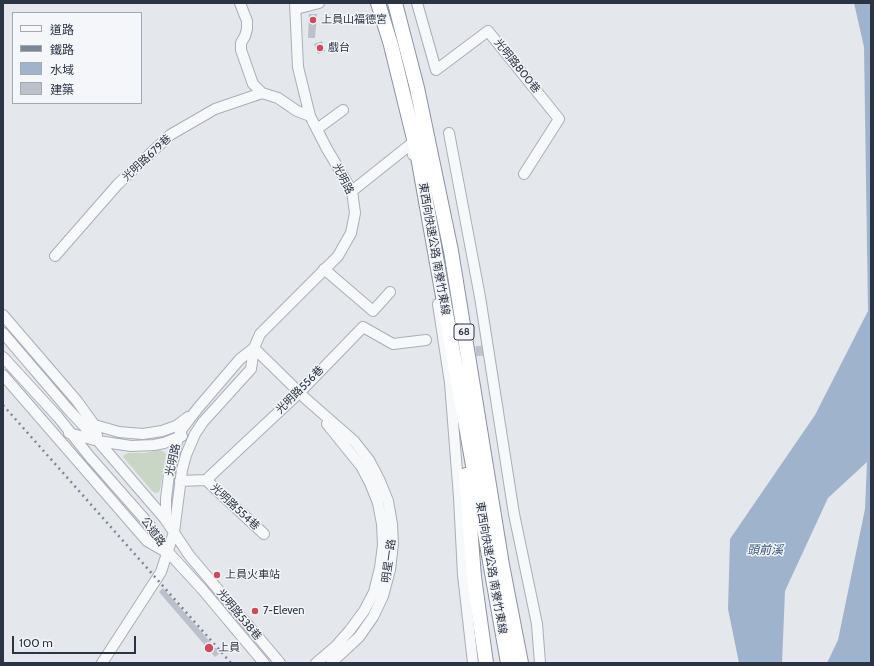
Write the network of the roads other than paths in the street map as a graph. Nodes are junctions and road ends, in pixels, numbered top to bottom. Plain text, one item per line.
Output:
1 (240, 3) edge
2 (319, 3) edge
3 (378, 3) edge
4 (394, 3) edge
5 (417, 3) edge
6 (295, 6) edge
7 (262, 93) junction
8 (343, 110) dead end
9 (310, 116) junction
10 (317, 129) junction
11 (449, 133) dead end
12 (524, 174) dead end
13 (352, 191) junction
14 (55, 256) dead end
15 (324, 269) junction
16 (390, 292) dead end
17 (3, 315) edge
18 (3, 333) edge
19 (426, 340) dead end
20 (27, 342) junction
21 (254, 348) junction
22 (17, 350) junction
23 (3, 357) edge
24 (3, 375) edge
25 (303, 395) junction
26 (198, 408) junction
27 (68, 409) junction
28 (463, 412) junction
29 (203, 422) junction
30 (48, 426) junction
31 (95, 426) junction
32 (70, 433) junction
33 (178, 438) junction
34 (98, 441) junction
35 (206, 480) junction
36 (180, 481) junction
37 (170, 526) junction
38 (264, 534) dead end
39 (168, 552) junction
40 (482, 628) junction
41 (102, 663) edge
42 (264, 663) edge
43 (280, 663) edge
44 (316, 663) edge
45 (331, 663) edge
46 (473, 663) edge
47 (486, 663) edge
48 (491, 663) edge
49 (508, 663) edge
50 (522, 663) edge
51 (540, 663) edge

1 - 7 street
2 - 6 street
3 - 28 highway, 東西向快速公路 南寮竹東線 / 68
4 - 50 highway, 東西向快速公路 南寮竹東線 / 68
5 - 12 street, 光明路800巷
6 - 9 street, 光明路
7 - 9 street
7 - 14 street, 光明路679巷
8 - 10 street
9 - 10 street, 光明路
10 - 13 street, 光明路
11 - 51 street
13 - 15 street, 光明路
13 - 46 street
15 - 16 street
15 - 21 street, 光明路
17 - 20 street, 公道路
18 - 22 street, 公道路
19 - 25 street, 光明路556巷
20 - 22 street
20 - 31 street, 公道路
21 - 25 street, 明星一路
21 - 26 street, 光明路
21 - 29 street, 光明路
22 - 27 street, 公道路
23 - 32 street, 公道路
24 - 30 street, 公道路
25 - 35 street, 光明路556巷
25 - 44 street, 明星一路
25 - 45 street, 明星一路
26 - 31 street, 公道路
26 - 33 street, 光明路
27 - 31 street, 公道路
27 - 34 street, 公道路
28 - 40 highway
28 - 49 highway, 東西向快速公路 南寮竹東線 / 68
29 - 33 street
29 - 36 street, 光明路
30 - 32 street
30 - 39 street, 公道路
31 - 34 street, 公道路
32 - 34 street
32 - 39 street, 公道路
33 - 34 street
33 - 37 street, 光明路
34 - 37 street, 公道路
35 - 36 street
35 - 38 street, 光明路554巷
36 - 37 street, 光明路
37 - 39 street, 光明路
37 - 39 street, 光明路
37 - 43 street, 光明路538巷
39 - 41 street, 光明路
39 - 42 street, 光明路538巷
40 - 47 highway
40 - 48 highway

